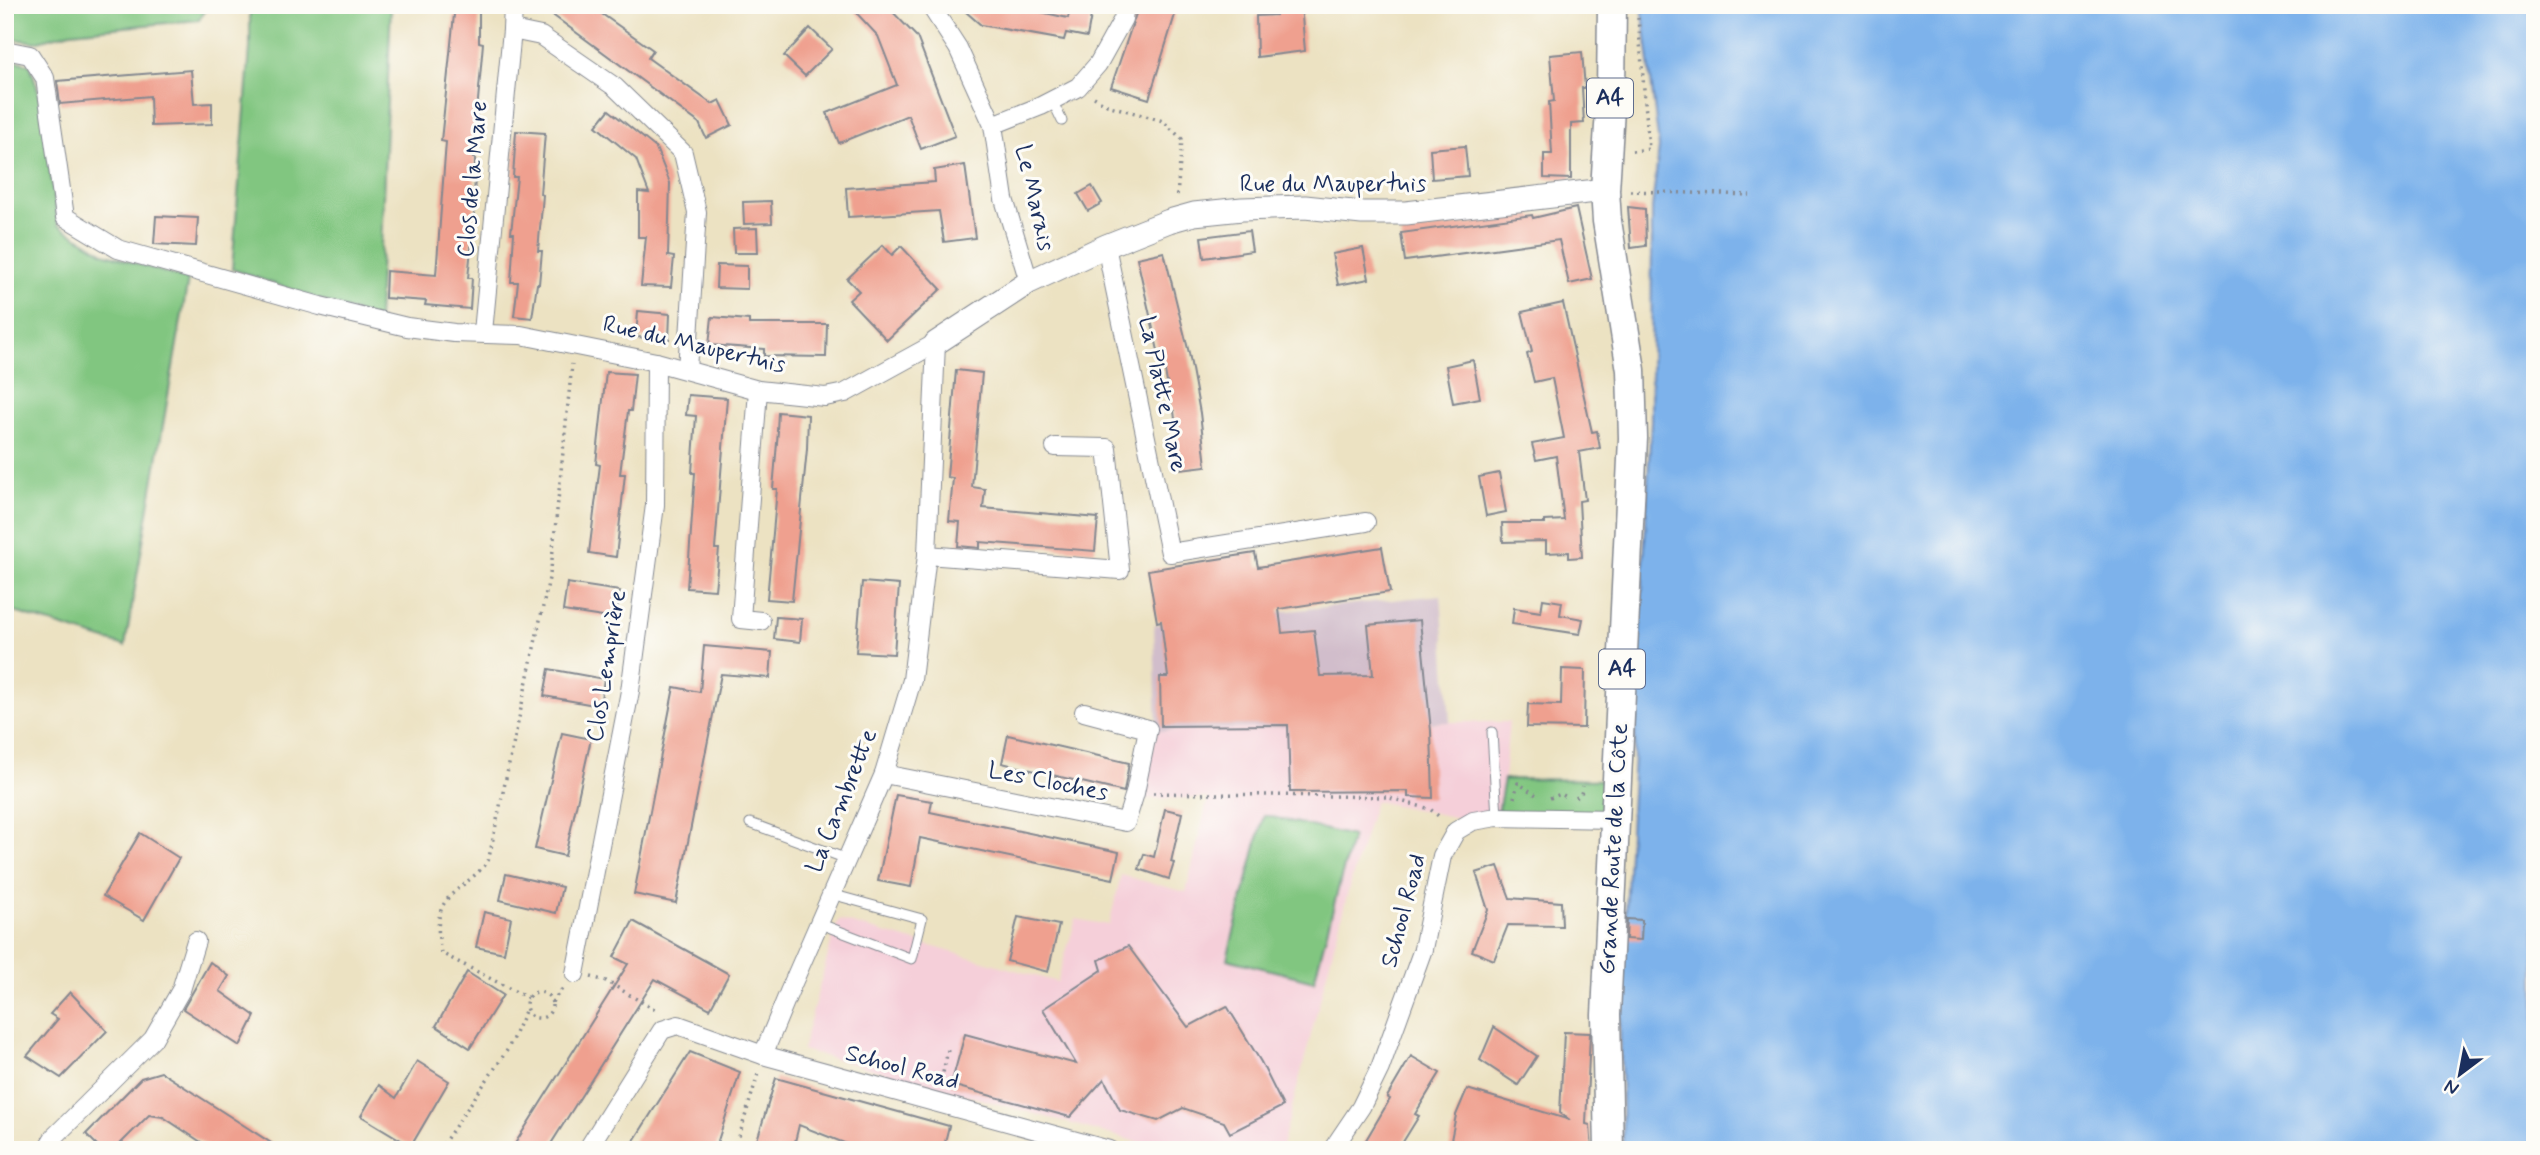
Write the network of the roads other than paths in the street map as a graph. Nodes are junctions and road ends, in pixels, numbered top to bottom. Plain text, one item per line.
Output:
1 (513, 5) edge
2 (930, 5) edge
3 (1125, 5) edge
4 (1612, 5) edge
5 (512, 30) junction
6 (5, 50) edge
7 (1052, 100) junction
8 (1062, 121) dead end
9 (993, 125) junction
10 (1605, 190) junction
11 (1106, 246) junction
12 (1029, 282) junction
13 (483, 332) junction
14 (936, 343) junction
15 (656, 362) junction
16 (687, 370) junction
17 (758, 390) junction
18 (1055, 447) dead end
19 (1366, 522) dead end
20 (926, 555) junction
21 (761, 621) dead end
22 (1084, 712) dead end
23 (1492, 732) dead end
24 (884, 774) junction
25 (1506, 817) junction
26 (1615, 819) junction
27 (750, 823) dead end
28 (847, 859) junction
29 (831, 894) junction
30 (818, 923) junction
31 (196, 941) dead end
32 (575, 974) road end
33 (764, 1055) junction
34 (46, 1150) edge
35 (587, 1150) edge
36 (1109, 1150) edge
37 (1332, 1150) edge
38 (1609, 1150) edge

1 - 5 street, Clos de la Mare
2 - 9 street, Le Marais
3 - 7 street, Le Marais
4 - 10 main road, Grande Route de la Côte / A4
5 - 13 street, Clos de la Mare
5 - 16 street
6 - 13 street, Rue du Maupertuis
7 - 8 lane
7 - 9 street, Le Marais
9 - 12 street, Le Marais
10 - 11 street, Rue du Maupertuis
10 - 26 main road, Grande Route de la Côte / A4
11 - 12 street, Rue du Maupertuis
11 - 19 street, La Platte Mare
12 - 14 street, Rue du Maupertuis
13 - 15 street, Rue du Maupertuis
14 - 17 street, Rue du Maupertuis
14 - 20 street, La Cambrette
15 - 16 street, Rue du Maupertuis
15 - 32 street, Clos Lemprière
16 - 17 street, Rue du Maupertuis
17 - 21 street
18 - 20 street
20 - 24 street, La Cambrette
22 - 24 street, Les Cloches
23 - 25 lane
24 - 28 street, La Cambrette
25 - 26 street, School Road
25 - 37 street, School Road
26 - 38 main road, Grande Route de la Côte / A4
27 - 28 lane
28 - 29 street, La Cambrette
29 - 30 street, La Cambrette
29 - 30 lane
30 - 33 street, La Cambrette
31 - 34 street
33 - 35 street, School Road
33 - 36 street, School Road

